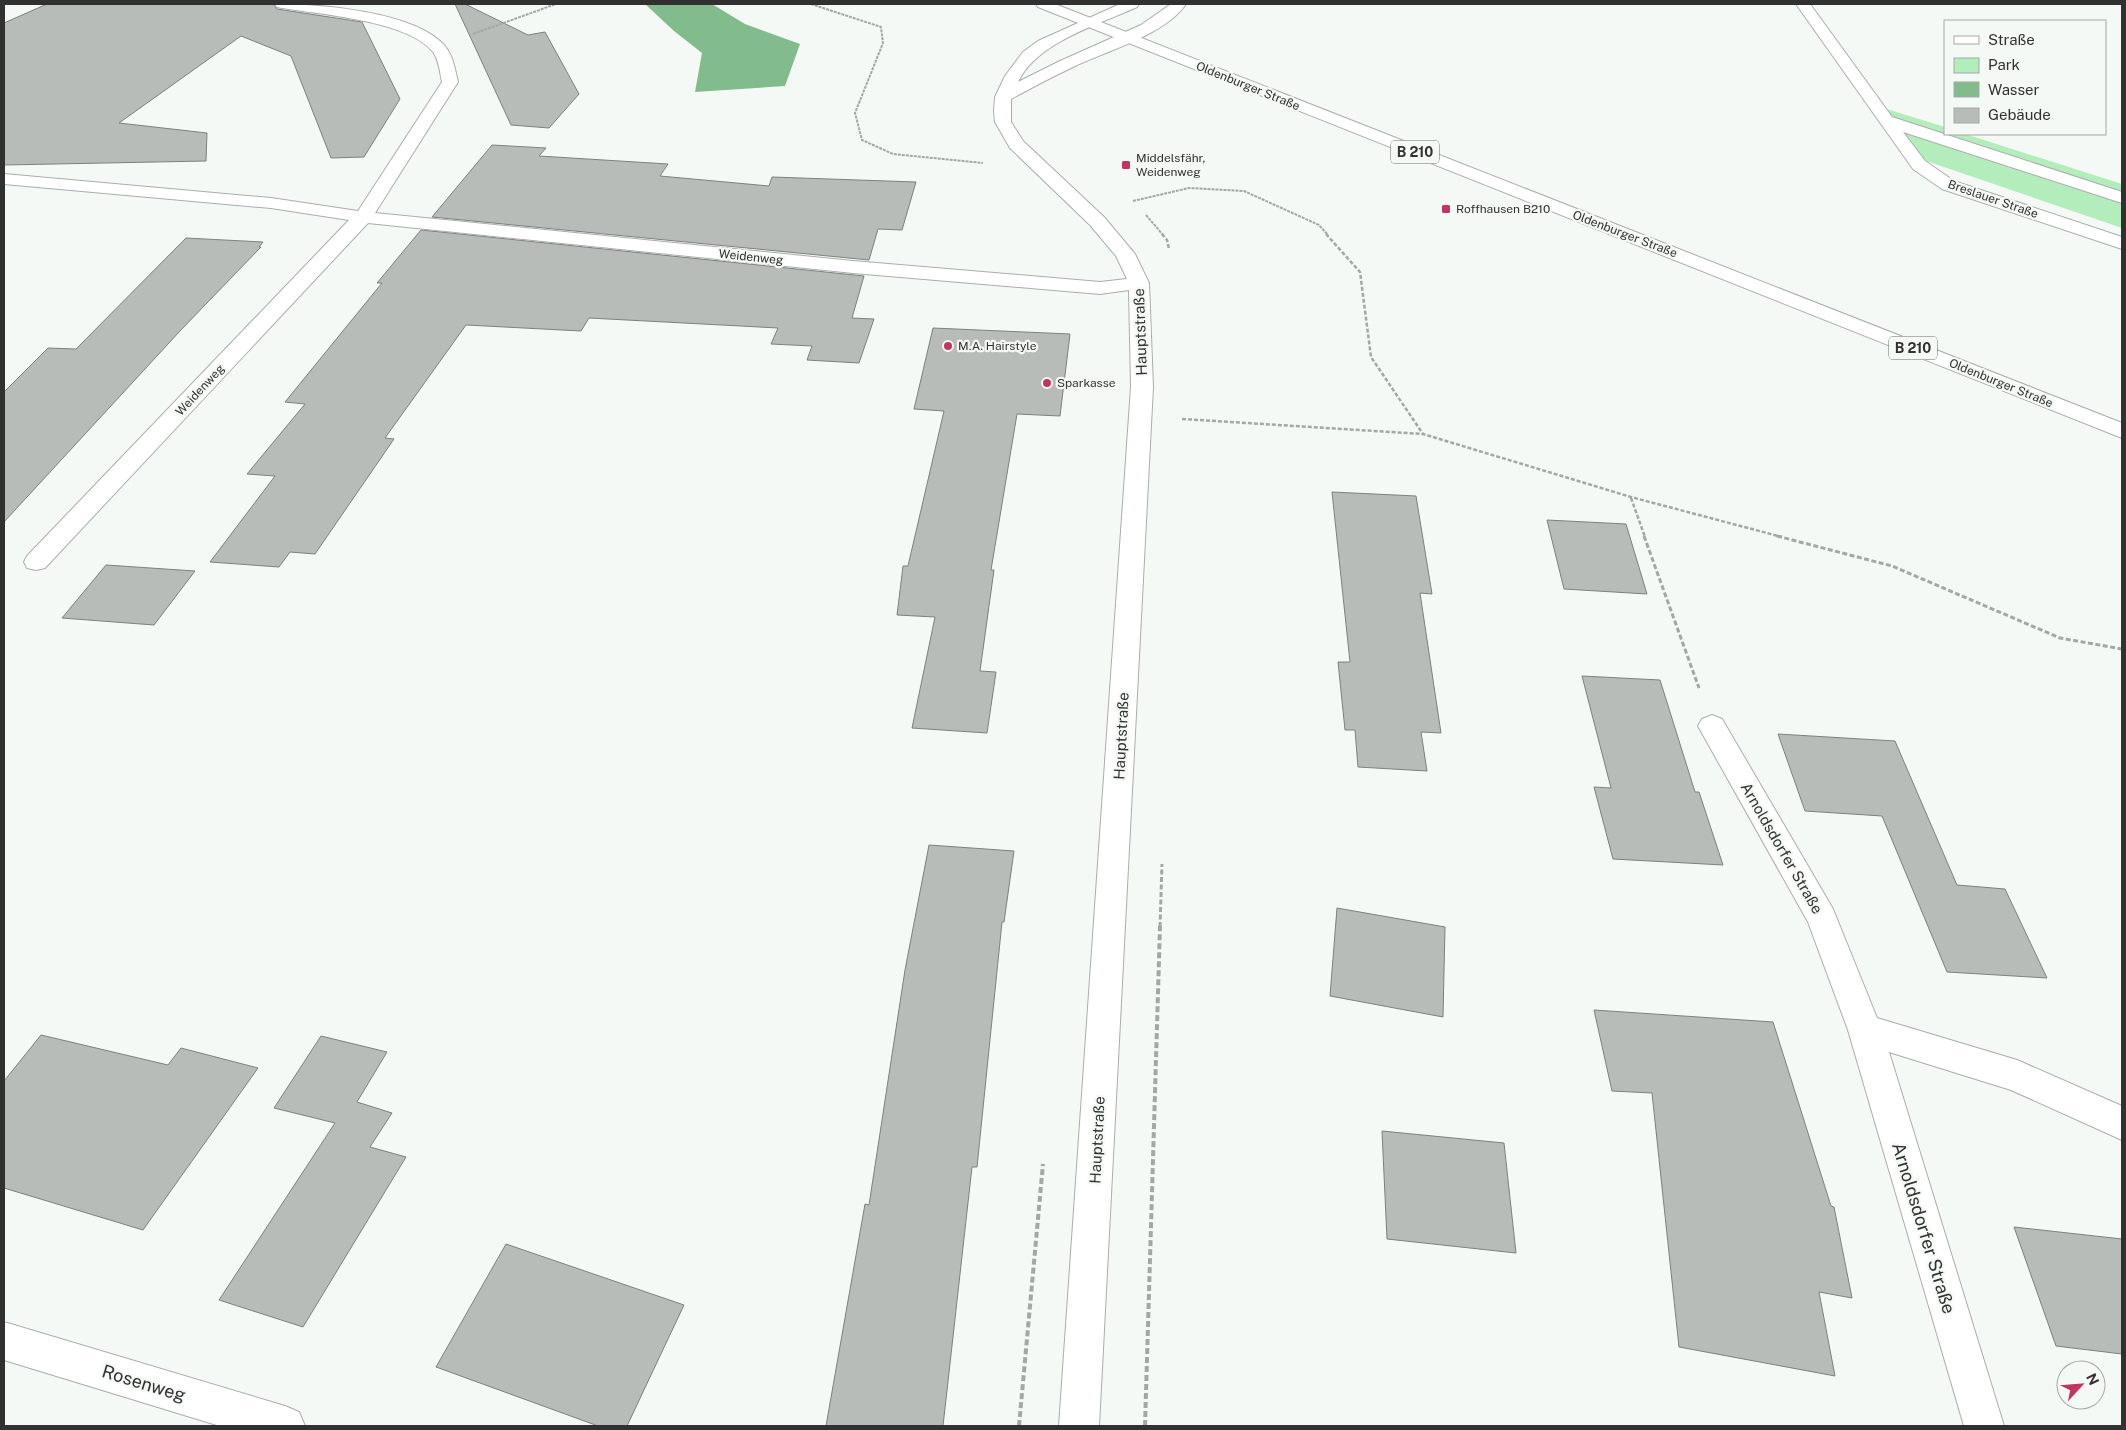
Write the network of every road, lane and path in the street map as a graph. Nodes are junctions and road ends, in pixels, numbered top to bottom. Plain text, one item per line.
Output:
1 (282, 4) edge
2 (556, 4) edge
3 (811, 4) edge
4 (1043, 4) edge
5 (1132, 4) edge
6 (1180, 4) edge
7 (1804, 4) edge
8 (1091, 23) junction
9 (1126, 37) junction
10 (437, 47) junction
11 (1003, 97) junction
12 (1886, 121) junction
13 (986, 163) dead end
14 (4, 179) edge
15 (2122, 198) edge
16 (1133, 200) dead end
17 (363, 217) junction
18 (2122, 243) edge
19 (1140, 283) junction
20 (1176, 418) dead end
21 (2122, 432) edge
22 (1423, 434) junction
23 (1631, 497) junction
24 (36, 562) dead end
25 (2122, 649) edge
26 (1712, 726) joint
27 (1865, 1030) junction
28 (2122, 1123) edge
29 (1044, 1158) dead end
30 (4, 1341) edge
31 (285, 1426) edge
32 (1019, 1426) edge
33 (1079, 1426) edge
34 (1984, 1426) edge

1 - 10 street
2 - 10 path
3 - 13 path
4 - 8 street, Oldenburger Straße / B 210
5 - 8 street, Hauptstraße
6 - 9 street
7 - 12 street, Breslauer Straße
8 - 9 street, Oldenburger Straße / B 210
8 - 11 street, Hauptstraße
9 - 11 street
9 - 21 street, Oldenburger Straße / B 210
10 - 17 street
11 - 19 street, Hauptstraße
12 - 15 street
12 - 18 street, Breslauer Straße
14 - 17 street, Weidenweg
16 - 22 path
17 - 19 street, Weidenweg
17 - 24 street, Weidenweg
19 - 33 street, Hauptstraße
20 - 22 path
22 - 23 path
23 - 25 path
23 - 26 path
26 - 27 street, Arnoldsdorfer Straße
27 - 28 street
27 - 34 street, Arnoldsdorfer Straße
29 - 32 path
30 - 31 street, Rosenweg

